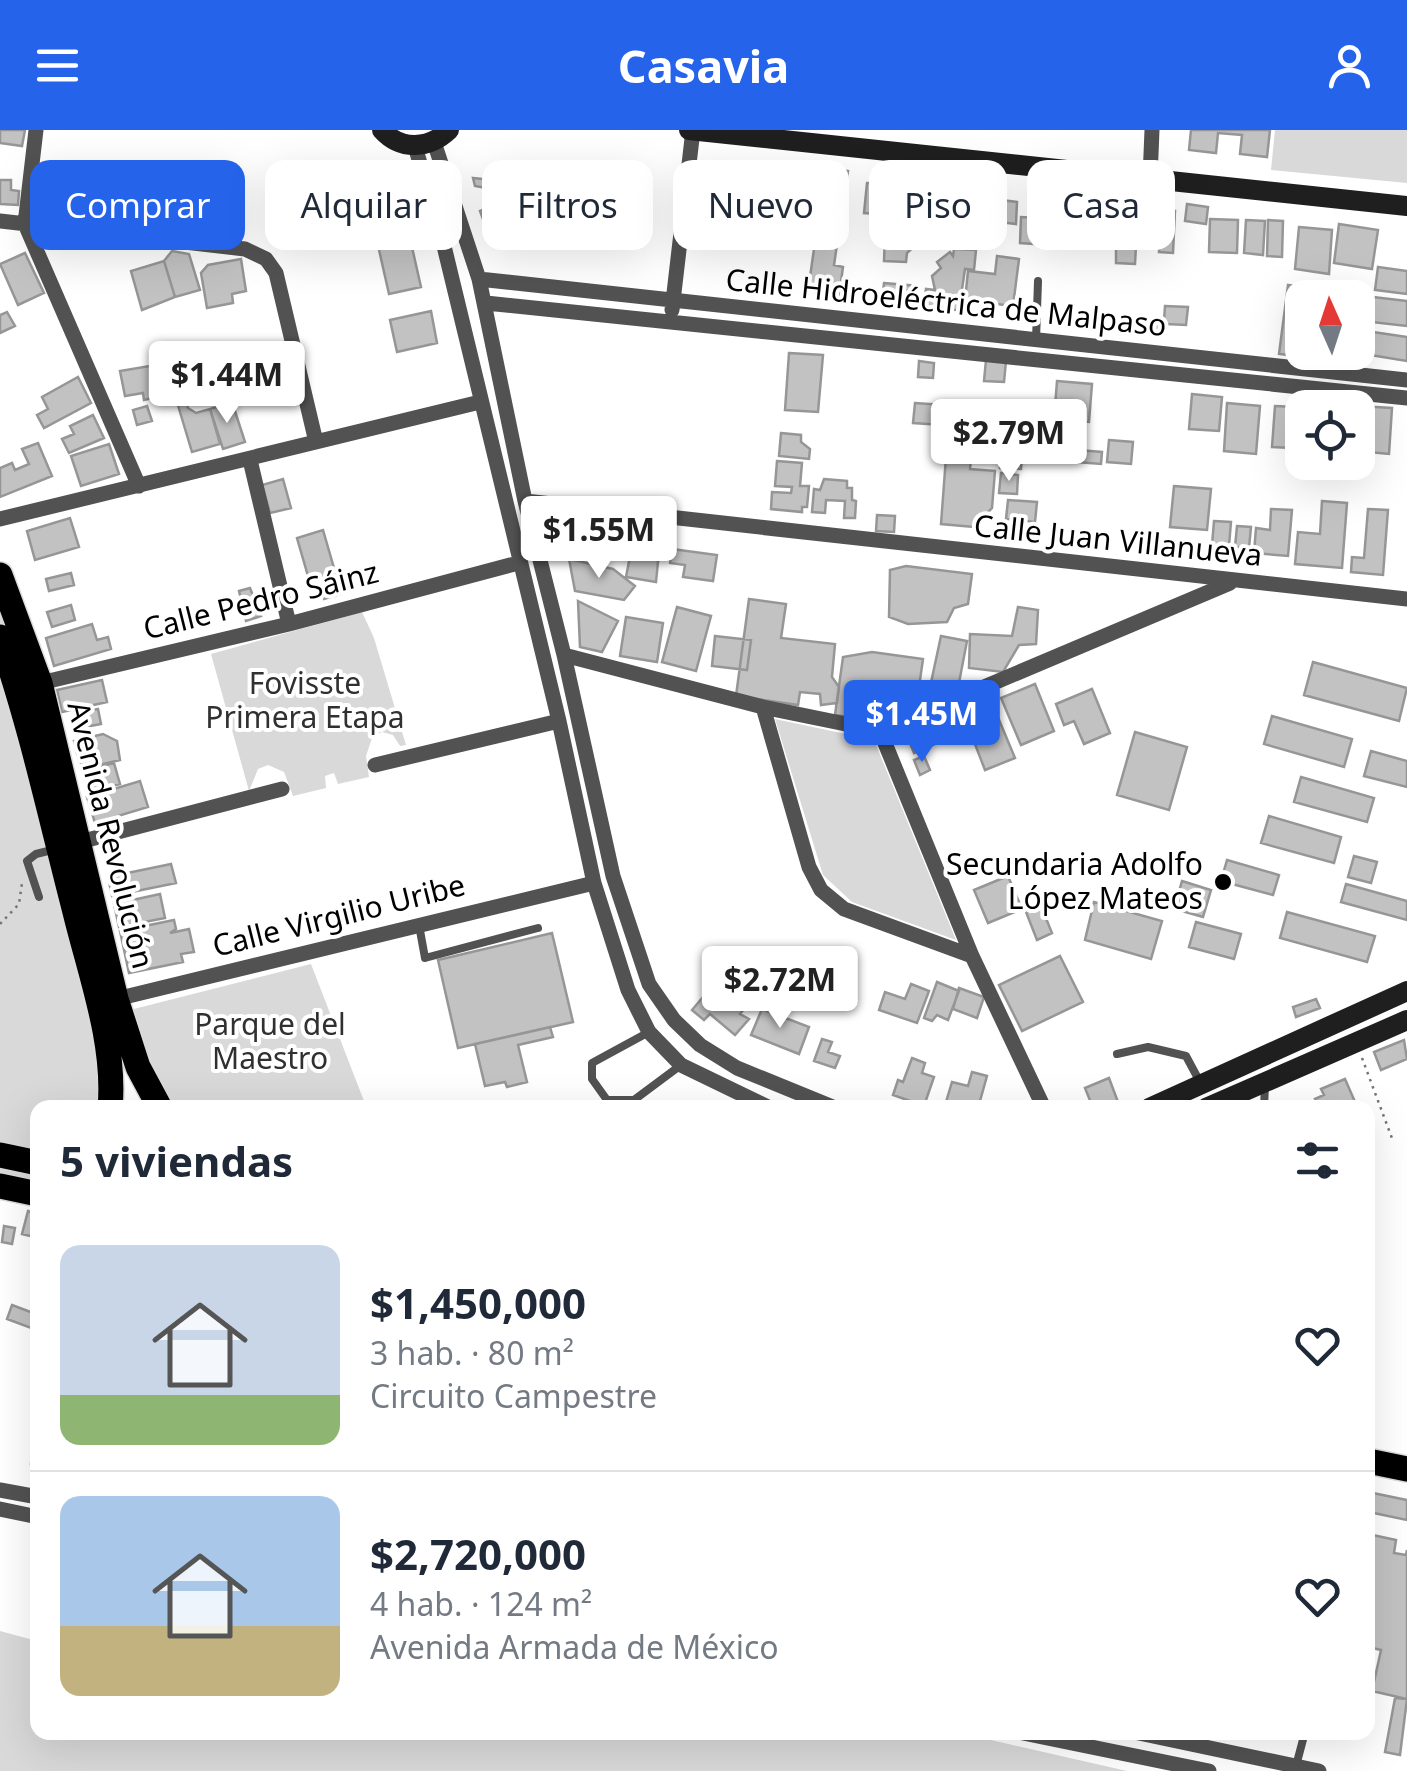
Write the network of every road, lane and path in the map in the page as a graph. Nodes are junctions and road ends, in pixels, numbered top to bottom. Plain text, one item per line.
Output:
1 (36, 130) edge
2 (382, 130) edge
3 (691, 130) edge
4 (1152, 130) edge
5 (832, 138) edge
6 (432, 140) edge
7 (1151, 160) edge
8 (1027, 163) edge
9 (1175, 182) edge
10 (1407, 206) edge
11 (0, 220) edge
12 (26, 224) junction
13 (479, 279) junction
14 (1038, 282) dead end
15 (673, 302) junction
16 (486, 304) junction
17 (670, 323) junction
18 (1036, 340) junction
19 (1035, 361) junction
20 (1407, 380) edge
21 (1407, 398) edge
22 (480, 402) junction
23 (316, 442) junction
24 (250, 460) junction
25 (139, 486) junction
26 (525, 501) junction
27 (0, 520) edge
28 (518, 563) junction
29 (0, 576) edge
30 (1232, 582) junction
31 (1407, 599) edge
32 (289, 624) junction
33 (0, 637) edge
34 (564, 655) junction
35 (29, 686) junction
36 (763, 707) junction
37 (558, 721) junction
38 (880, 732) junction
39 (375, 765) dead end
40 (282, 789) dead end
41 (68, 845) junction
42 (27, 861) junction
43 (594, 882) junction
44 (39, 897) dead end
45 (0, 924) edge
46 (419, 925) junction
47 (538, 928) dead end
48 (972, 956) junction
49 (1407, 991) edge
50 (107, 1002) junction
51 (1406, 1020) edge
52 (650, 1032) junction
53 (1356, 1042) junction
54 (1116, 1054) dead end
55 (681, 1065) junction
56 (1265, 1081) junction
57 (1201, 1084) junction
58 (109, 1100) edge
59 (156, 1100) edge
60 (753, 1100) edge
61 (815, 1100) edge
62 (1040, 1100) edge
63 (1166, 1100) edge
64 (1223, 1100) edge
65 (1264, 1100) edge
66 (1393, 1141) dead end
67 (0, 1155) edge
68 (30, 1161) edge
69 (0, 1186) edge
70 (30, 1192) edge
71 (1375, 1462) edge
72 (1407, 1469) edge
73 (0, 1490) edge
74 (30, 1496) edge
75 (0, 1509) edge
76 (30, 1515) edge
77 (1057, 1740) edge
78 (1172, 1740) edge
79 (1303, 1740) edge
80 (1296, 1766) junction
81 (1209, 1771) edge
82 (1319, 1771) edge

1 - 12 street
2 - 6 main road
3 - 5 main road
3 - 15 street
4 - 7 street
5 - 8 main road
6 - 13 street
6 - 22 street
9 - 10 main road
11 - 12 street
12 - 23 street
12 - 25 street
13 - 15 street, Calle Hidroeléctrica de Malpaso
13 - 16 street
14 - 18 lane
15 - 17 street
15 - 18 street, Calle Hidroeléctrica de Malpaso
16 - 17 street, Calle Hidroeléctrica de Malpaso
16 - 26 street
17 - 19 street, Calle Hidroeléctrica de Malpaso
18 - 19 street
18 - 20 street, Calle Hidroeléctrica de Malpaso
19 - 21 street, Calle Hidroeléctrica de Malpaso
22 - 23 street
22 - 28 street
23 - 24 street
24 - 25 street
24 - 32 street
25 - 27 street
26 - 30 street, Calle Juan Villanueva
26 - 34 street
28 - 32 street, Calle Pedro Sáinz
28 - 37 street
29 - 35 main road, Avenida Revolución
30 - 31 street, Calle Juan Villanueva
30 - 38 street
32 - 35 street, Calle Pedro Sáinz
33 - 35 main road, Avenida Revolución
34 - 36 street
34 - 61 street
35 - 41 main road, Avenida Revolución
36 - 38 street
36 - 48 street
37 - 39 street
37 - 43 street
38 - 48 street
40 - 41 street
41 - 42 lane
41 - 50 main road, Avenida Revolución
42 - 44 lane
42 - 45 path
43 - 46 street, Calle Virgilio Uribe
43 - 52 street
46 - 47 lane
46 - 50 street, Calle Virgilio Uribe
48 - 62 street
49 - 57 main road
50 - 58 main road, Avenida Revolución
50 - 59 main road, Avenida Revolución
51 - 53 main road
52 - 55 street
52 - 55 lane
53 - 56 main road
53 - 66 path
54 - 57 lane
55 - 60 street
56 - 64 main road
56 - 65 lane
57 - 63 main road
67 - 68 main road
69 - 70 main road
71 - 72 main road
73 - 74 street
75 - 76 street
77 - 81 street
78 - 80 street
79 - 80 lane
80 - 82 street

